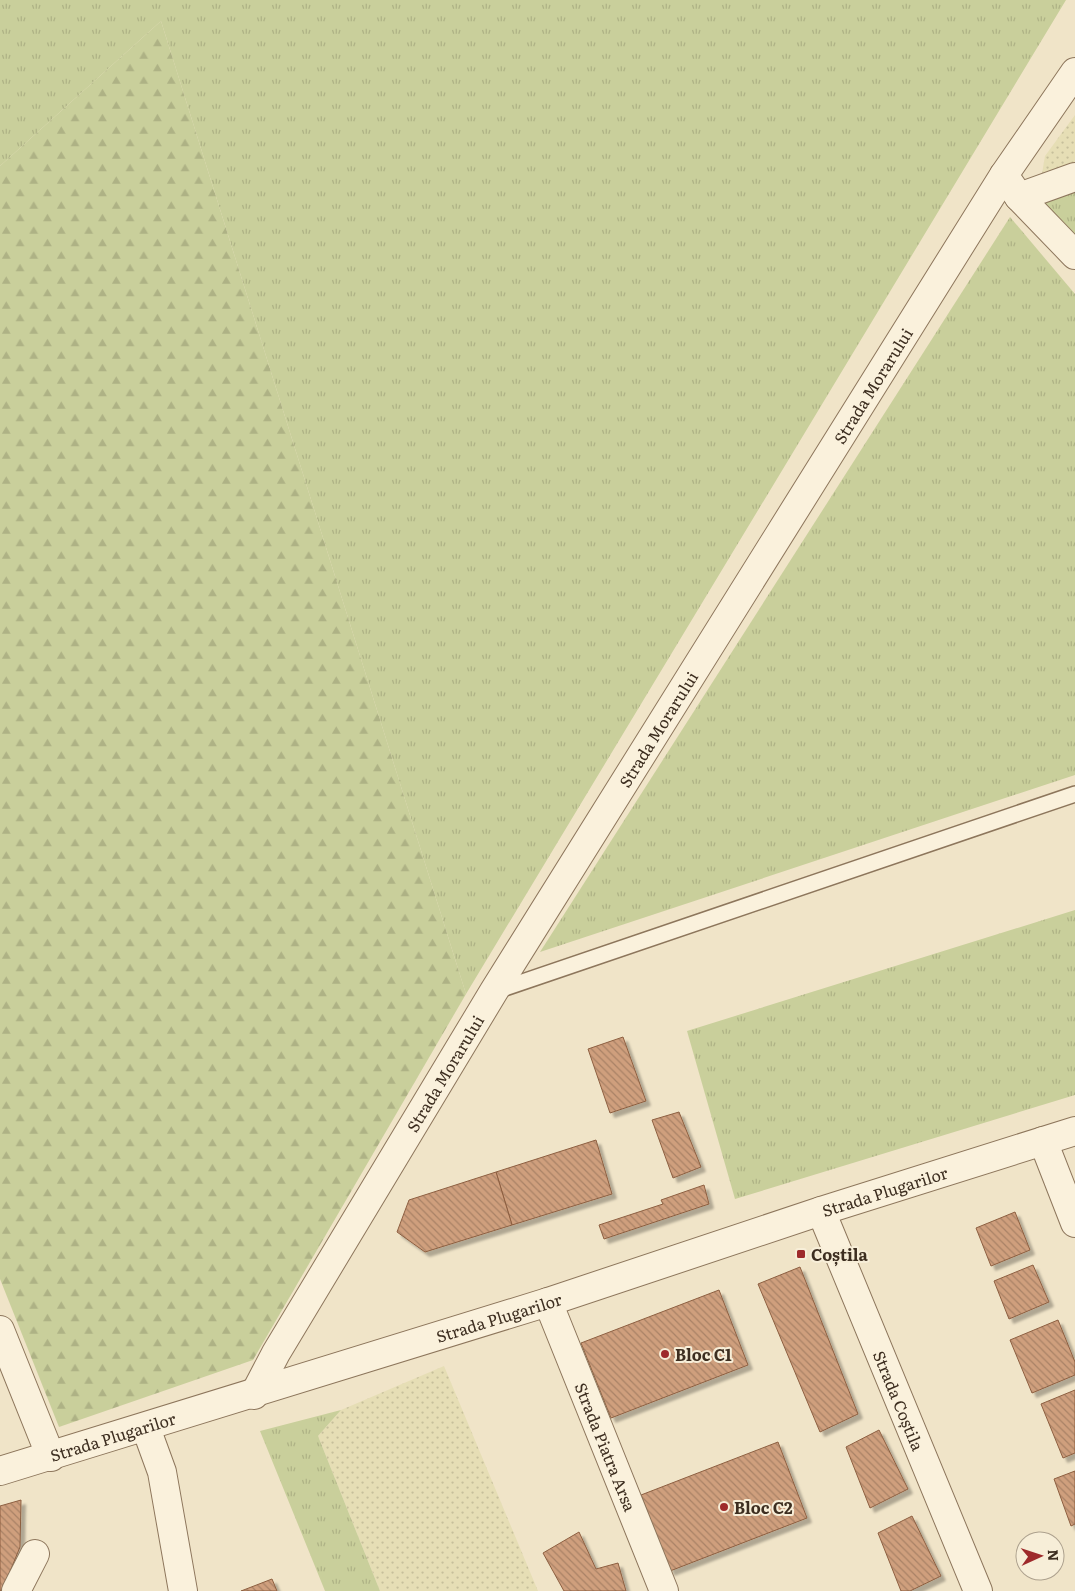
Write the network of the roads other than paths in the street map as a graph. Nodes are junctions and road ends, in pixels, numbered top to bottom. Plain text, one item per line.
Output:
1 (1075, 72) edge
2 (1004, 175) junction
3 (1075, 177) edge
4 (1018, 197) junction
5 (1075, 255) edge
6 (1075, 794) edge
7 (494, 992) junction
8 (1075, 1131) edge
9 (1043, 1141) junction
10 (821, 1211) junction
11 (1075, 1223) edge
12 (548, 1302) junction
13 (0, 1330) edge
14 (254, 1395) junction
15 (146, 1428) junction
16 (51, 1457) junction
17 (0, 1471) edge
18 (36, 1554) dead end
19 (16, 1591) edge
20 (183, 1591) edge
21 (664, 1591) edge
22 (978, 1591) edge

1 - 2 street, Strada Morarului
2 - 4 street
2 - 7 street, Strada Morarului
3 - 4 street
4 - 5 street
6 - 7 lane
7 - 14 street, Strada Morarului
8 - 9 street, Strada Plugarilor
9 - 10 street, Strada Plugarilor
9 - 11 street
10 - 12 street, Strada Plugarilor
10 - 22 street, Strada Coștila
12 - 14 street, Strada Plugarilor
12 - 21 street, Strada Piatra Arsa
13 - 16 street, Strada Plugarilor
14 - 15 street, Strada Plugarilor
15 - 16 street, Strada Plugarilor
15 - 20 street
16 - 17 street
18 - 19 street

